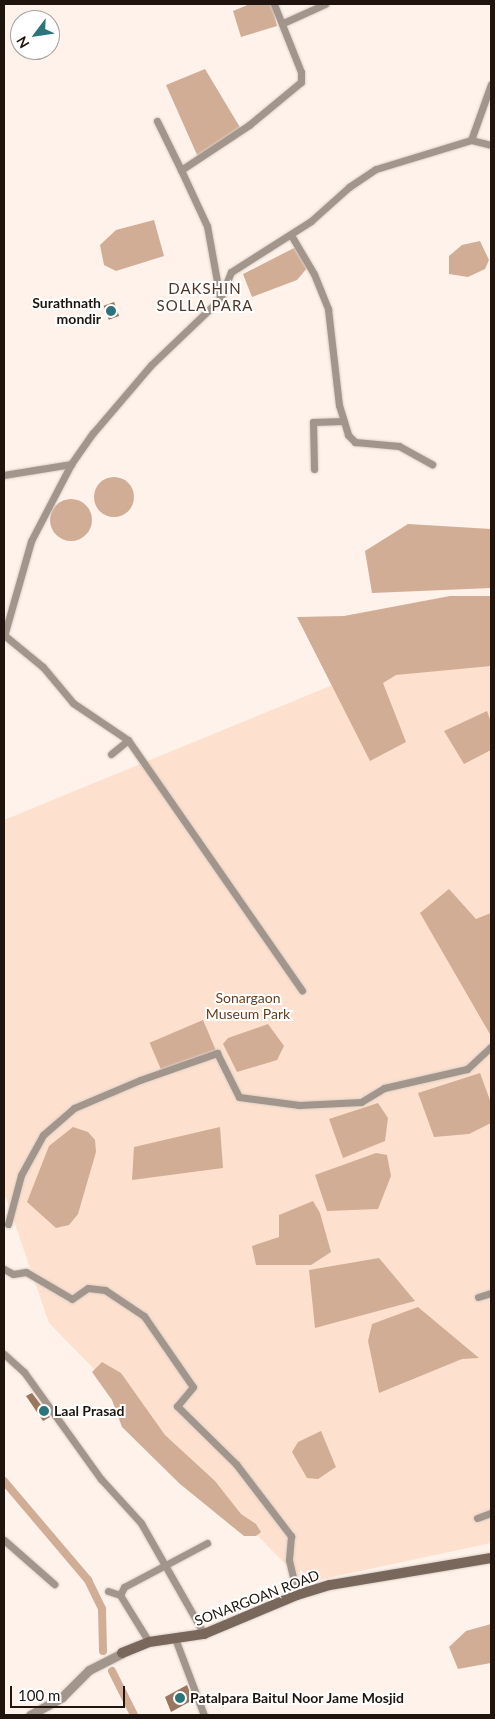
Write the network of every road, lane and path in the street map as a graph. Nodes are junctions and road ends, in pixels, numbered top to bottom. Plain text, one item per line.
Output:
1 (274, 4) edge
2 (325, 4) edge
3 (282, 23) junction
4 (491, 84) edge
5 (157, 121) dead end
6 (471, 140) junction
7 (491, 145) edge
8 (181, 170) junction
9 (291, 235) junction
10 (220, 299) junction
11 (343, 421) junction
12 (71, 464) junction
13 (432, 464) dead end
14 (314, 469) dead end
15 (4, 476) edge
16 (4, 635) edge
17 (128, 740) junction
18 (111, 754) dead end
19 (302, 990) dead end
20 (491, 1047) edge
21 (8, 1224) dead end
22 (4, 1269) edge
23 (491, 1293) edge
24 (478, 1297) dead end
25 (4, 1354) edge
26 (491, 1513) edge
27 (477, 1518) dead end
28 (4, 1540) edge
29 (207, 1543) dead end
30 (491, 1558) edge
31 (165, 1566) junction
32 (54, 1584) dead end
33 (108, 1592) dead end
34 (120, 1595) junction
35 (297, 1595) junction
36 (204, 1634) junction
37 (176, 1641) junction
38 (149, 1642) junction
39 (122, 1653) joint
40 (30, 1715) edge
41 (204, 1715) edge

1 - 3 street
2 - 3 street
3 - 8 street
4 - 6 street
5 - 8 street
6 - 7 street
6 - 9 street
8 - 10 street
9 - 10 street
9 - 11 street
10 - 12 street
11 - 13 street
11 - 14 street
12 - 15 street
12 - 16 street
16 - 17 street
17 - 18 street
17 - 19 street
20 - 21 street
22 - 35 street
23 - 24 street
25 - 31 street
26 - 27 street
28 - 32 street
29 - 31 street
30 - 35 main road, SONARGOAN ROAD
31 - 34 street
31 - 36 street
33 - 34 street
34 - 38 street
35 - 36 main road, SONARGOAN ROAD
36 - 37 main road, SONARGOAN ROAD
37 - 38 main road, SONARGOAN ROAD
37 - 41 street
38 - 39 main road, SONARGOAN ROAD
39 - 40 street

